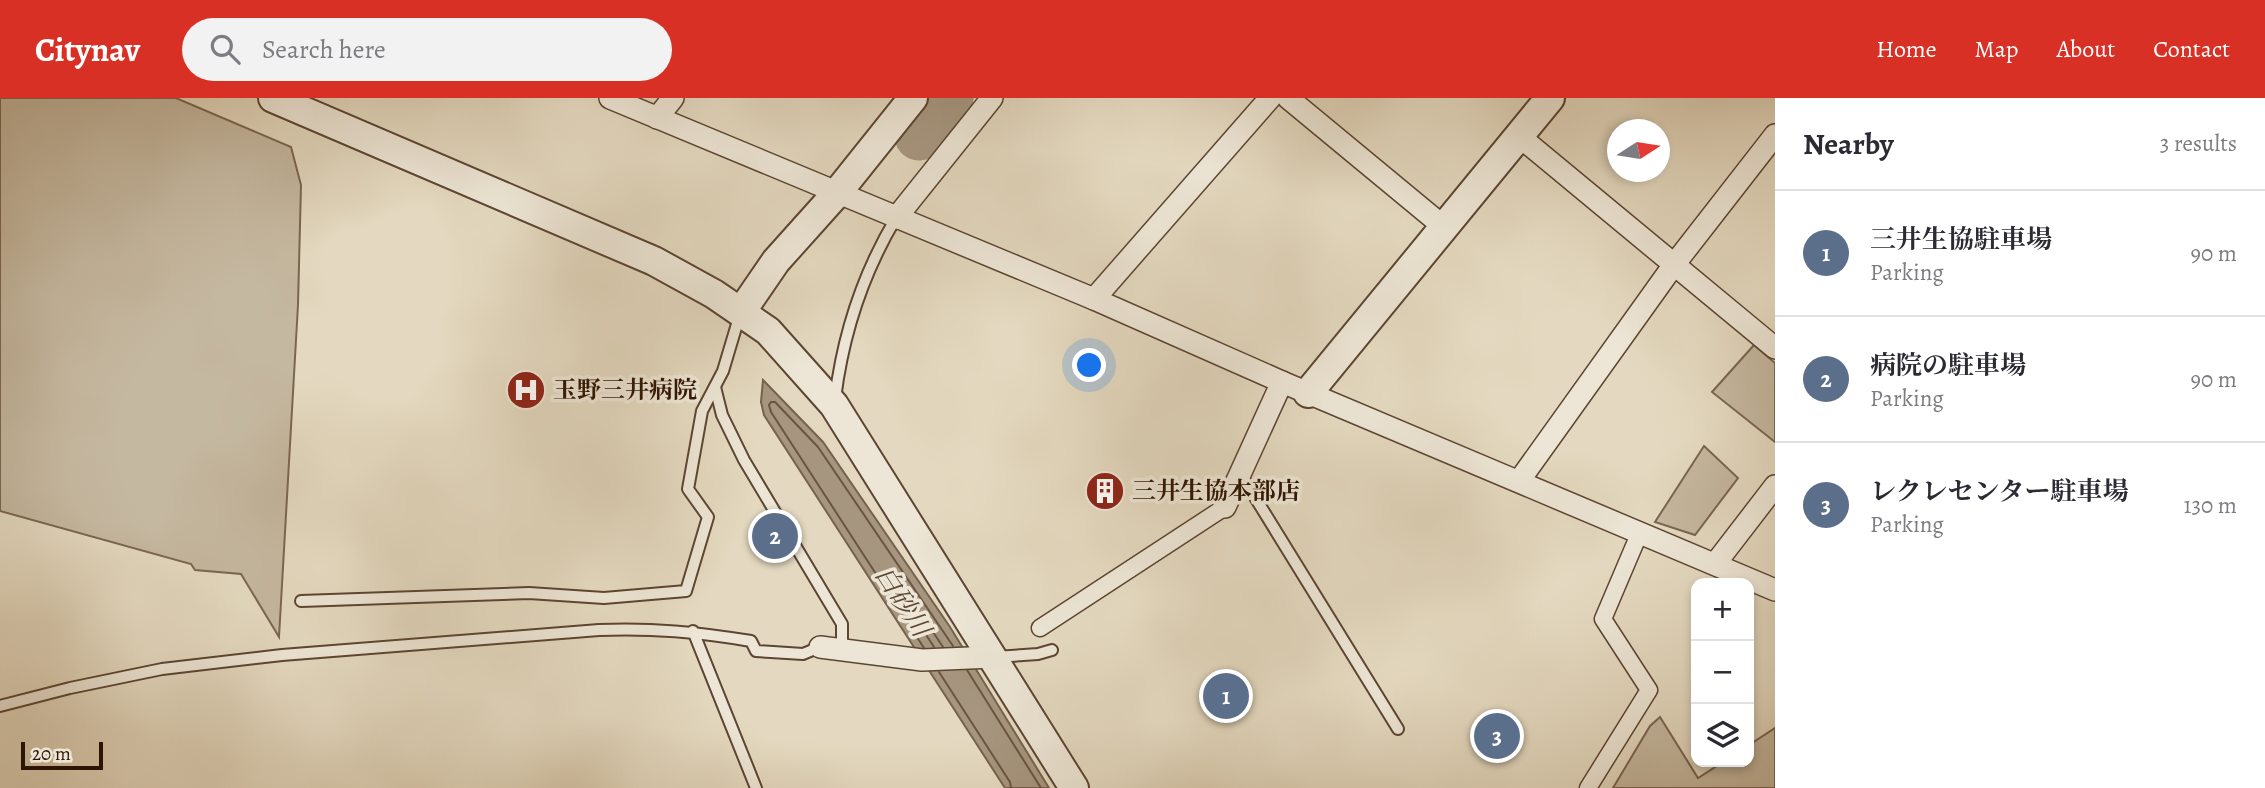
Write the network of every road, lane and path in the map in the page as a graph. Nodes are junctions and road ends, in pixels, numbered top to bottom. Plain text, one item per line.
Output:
1 (273, 98) edge
2 (610, 98) edge
3 (673, 98) edge
4 (913, 98) edge
5 (992, 98) edge
6 (1270, 98) edge
7 (1288, 98) edge
8 (1550, 98) edge
9 (657, 118) junction
10 (1775, 135) edge
11 (1519, 136) junction
12 (837, 193) junction
13 (896, 218) junction
14 (1444, 227) junction
15 (1673, 266) junction
16 (1094, 299) junction
17 (741, 312) junction
18 (1775, 348) edge
19 (1282, 382) junction
20 (715, 387) junction
21 (1308, 393) junction
22 (834, 405) junction
23 (1240, 473) junction
24 (1519, 481) junction
25 (1775, 486) edge
26 (1225, 507) joint
27 (1640, 532) junction
28 (1716, 564) junction
29 (1775, 590) edge
30 (301, 601) dead end
31 (1040, 628) dead end
32 (693, 631) junction
33 (831, 648) junction
34 (1052, 650) dead end
35 (981, 657) junction
36 (0, 706) edge
37 (1398, 729) dead end
38 (756, 788) edge
39 (1074, 788) edge
40 (1588, 788) edge

1 - 17 street
2 - 9 street
3 - 9 street
4 - 12 street
5 - 13 street
6 - 16 street
7 - 14 street
8 - 11 street
9 - 12 street
10 - 15 street
11 - 14 street
11 - 15 street
12 - 13 street
12 - 17 street
13 - 16 street
13 - 22 lane
14 - 21 street
15 - 18 street
15 - 24 street
16 - 19 street
17 - 20 lane
17 - 22 street
19 - 21 street
19 - 23 street
20 - 30 lane
20 - 33 lane
21 - 24 street
22 - 35 street
23 - 26 street
23 - 37 lane
24 - 27 street
25 - 28 street
26 - 31 street
27 - 28 street
27 - 40 street
28 - 29 street
32 - 33 lane
32 - 36 lane
32 - 38 lane
33 - 35 street
34 - 35 lane
35 - 39 street

